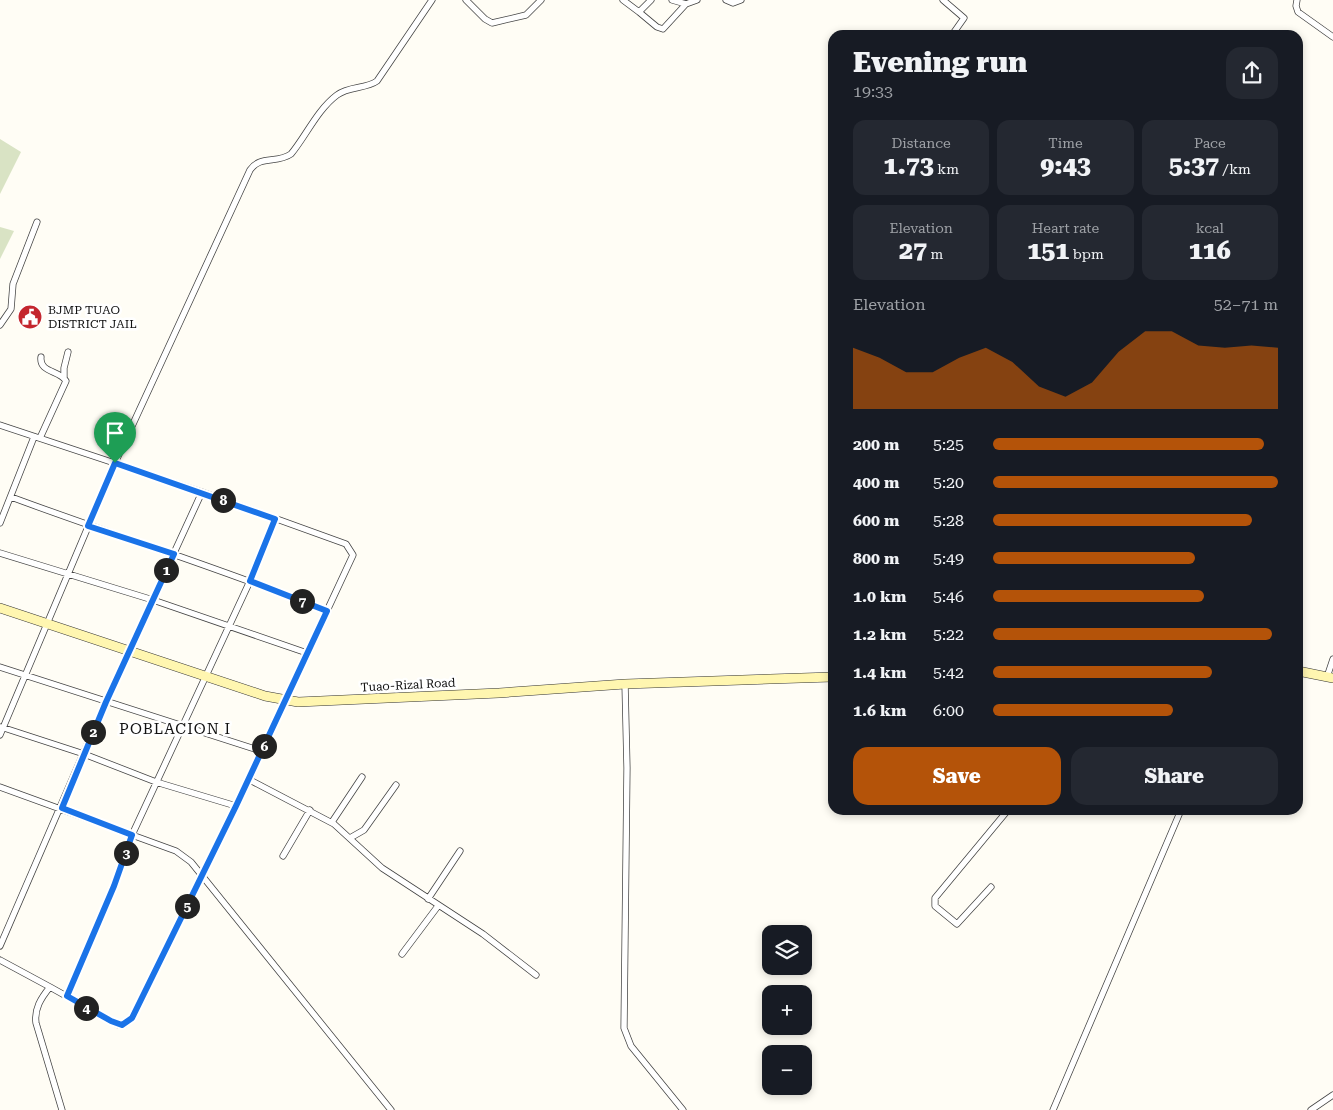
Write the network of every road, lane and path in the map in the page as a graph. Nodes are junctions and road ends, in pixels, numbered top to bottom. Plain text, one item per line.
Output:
1 (432, 0) edge
2 (466, 0) edge
3 (541, 0) edge
4 (623, 0) edge
5 (651, 0) edge
6 (672, 0) edge
7 (697, 0) edge
8 (726, 0) edge
9 (741, 0) edge
10 (943, 0) edge
11 (1297, 0) edge
12 (686, 4) junction
13 (639, 12) junction
14 (956, 30) edge
15 (1333, 37) edge
16 (37, 222) dead end
17 (0, 325) edge
18 (68, 352) dead end
19 (41, 357) dead end
20 (64, 377) junction
21 (0, 425) edge
22 (37, 438) junction
23 (115, 463) junction
24 (202, 492) junction
25 (11, 496) junction
26 (275, 519) junction
27 (0, 522) edge
28 (88, 526) junction
29 (0, 553) edge
30 (174, 554) junction
31 (68, 573) junction
32 (250, 581) junction
33 (153, 600) junction
34 (0, 608) edge
35 (327, 611) junction
36 (46, 623) junction
37 (229, 626) junction
38 (130, 651) junction
39 (307, 653) junction
40 (1333, 658) edge
41 (0, 667) edge
42 (1303, 672) edge
43 (26, 675) junction
44 (206, 676) junction
45 (828, 677) edge
46 (1330, 678) edge
47 (625, 684) junction
48 (286, 701) junction
49 (106, 702) junction
50 (183, 725) junction
51 (1, 728) edge
52 (0, 735) edge
53 (261, 751) junction
54 (84, 754) junction
55 (362, 777) dead end
56 (248, 779) junction
57 (156, 782) junction
58 (396, 785) dead end
59 (0, 787) edge
60 (236, 806) junction
61 (62, 808) junction
62 (310, 810) junction
63 (1004, 815) edge
64 (1179, 815) edge
65 (332, 822) junction
66 (132, 835) junction
67 (350, 838) junction
68 (460, 851) dead end
69 (282, 856) dead end
70 (202, 874) junction
71 (991, 887) dead end
72 (428, 899) junction
73 (438, 906) junction
74 (0, 946) edge
75 (402, 954) dead end
76 (0, 960) edge
77 (536, 975) dead end
78 (50, 987) junction
79 (67, 996) junction
80 (1333, 1095) edge
81 (62, 1110) edge
82 (391, 1110) edge
83 (683, 1110) edge
84 (1053, 1110) edge
85 (1312, 1110) edge

1 - 23 street
2 - 3 street
4 - 13 street
5 - 13 street
6 - 12 street
7 - 12 street
8 - 9 street
10 - 14 street
11 - 15 street
12 - 13 street
16 - 17 street
18 - 20 street
19 - 20 street
20 - 22 street
21 - 22 street
22 - 23 street
22 - 25 street
23 - 24 street
23 - 28 street
24 - 26 street
24 - 30 street
25 - 27 street
25 - 28 street
26 - 32 street
26 - 35 street
28 - 30 street
28 - 31 street
29 - 31 street
30 - 32 street
30 - 33 street
31 - 33 street
31 - 36 street
32 - 35 street
32 - 37 street
33 - 37 street
33 - 38 street
34 - 36 main road, Tuao-Rizal Road
35 - 39 street
36 - 38 main road, Tuao-Rizal Road
36 - 43 street
37 - 39 street
37 - 44 street
38 - 44 main road, Tuao-Rizal Road
38 - 49 street
39 - 48 street
40 - 46 street
41 - 43 street
42 - 46 main road
43 - 49 street
43 - 51 street
44 - 48 main road, Tuao-Rizal Road
44 - 50 street
45 - 47 main road, Tuao-Rizal Road
47 - 48 main road, Tuao-Rizal Road
47 - 83 street
48 - 53 street
49 - 50 street
49 - 54 street
50 - 53 street
50 - 57 street
51 - 52 street
51 - 54 street
53 - 56 street
54 - 57 street
54 - 61 street
55 - 65 street
56 - 60 street
56 - 62 street
57 - 60 street
57 - 66 street
58 - 67 street
59 - 61 street
60 - 70 street
61 - 66 street
61 - 74 street
62 - 65 street
62 - 69 street
63 - 71 street
64 - 84 street
65 - 67 street
66 - 70 street
66 - 79 street
67 - 72 street
68 - 72 street
70 - 79 street
70 - 82 street
72 - 73 street
73 - 75 street
73 - 77 street
76 - 78 street
78 - 79 street
78 - 81 street
80 - 85 street

